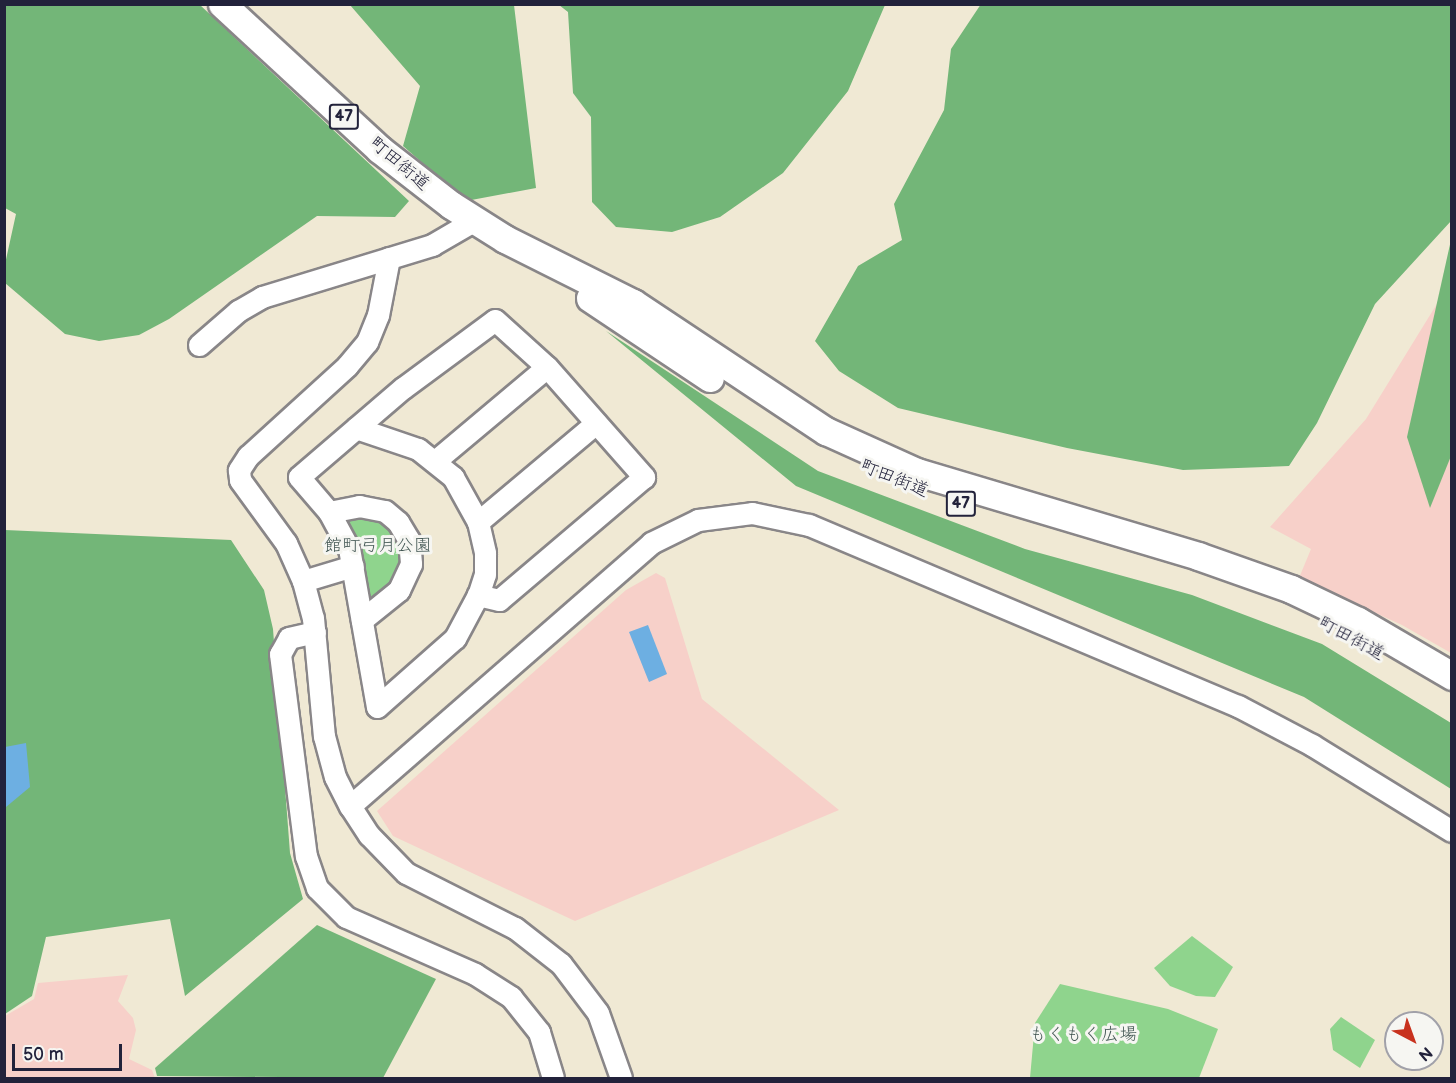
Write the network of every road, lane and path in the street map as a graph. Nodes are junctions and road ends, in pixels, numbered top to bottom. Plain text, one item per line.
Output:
1 (222, 4) edge
2 (474, 220) junction
3 (389, 258) junction
4 (199, 345) dead end
5 (547, 367) junction
6 (596, 423) junction
7 (356, 428) junction
8 (435, 461) junction
9 (329, 512) junction
10 (478, 522) junction
11 (353, 566) junction
12 (1240, 578) junction
13 (303, 581) junction
14 (478, 595) junction
15 (362, 620) junction
16 (315, 632) junction
17 (1452, 676) edge
18 (1452, 696) edge
19 (350, 806) junction
20 (1452, 831) edge
21 (553, 1078) edge
22 (621, 1078) edge

1 - 2 main road, 町田街道 / 47
2 - 3 street
2 - 12 main road, 町田街道 / 47
3 - 4 street
3 - 13 street
5 - 6 street
5 - 7 street
5 - 8 street
6 - 10 street
6 - 14 street
7 - 8 street
7 - 9 street
8 - 10 street
9 - 11 street
9 - 15 street
10 - 14 street
11 - 13 street
11 - 15 street
12 - 17 main road, 町田街道 / 47
12 - 18 main road, 町田街道 / 47
13 - 16 street
14 - 15 street
16 - 19 street
16 - 21 street
19 - 20 street
19 - 22 street

